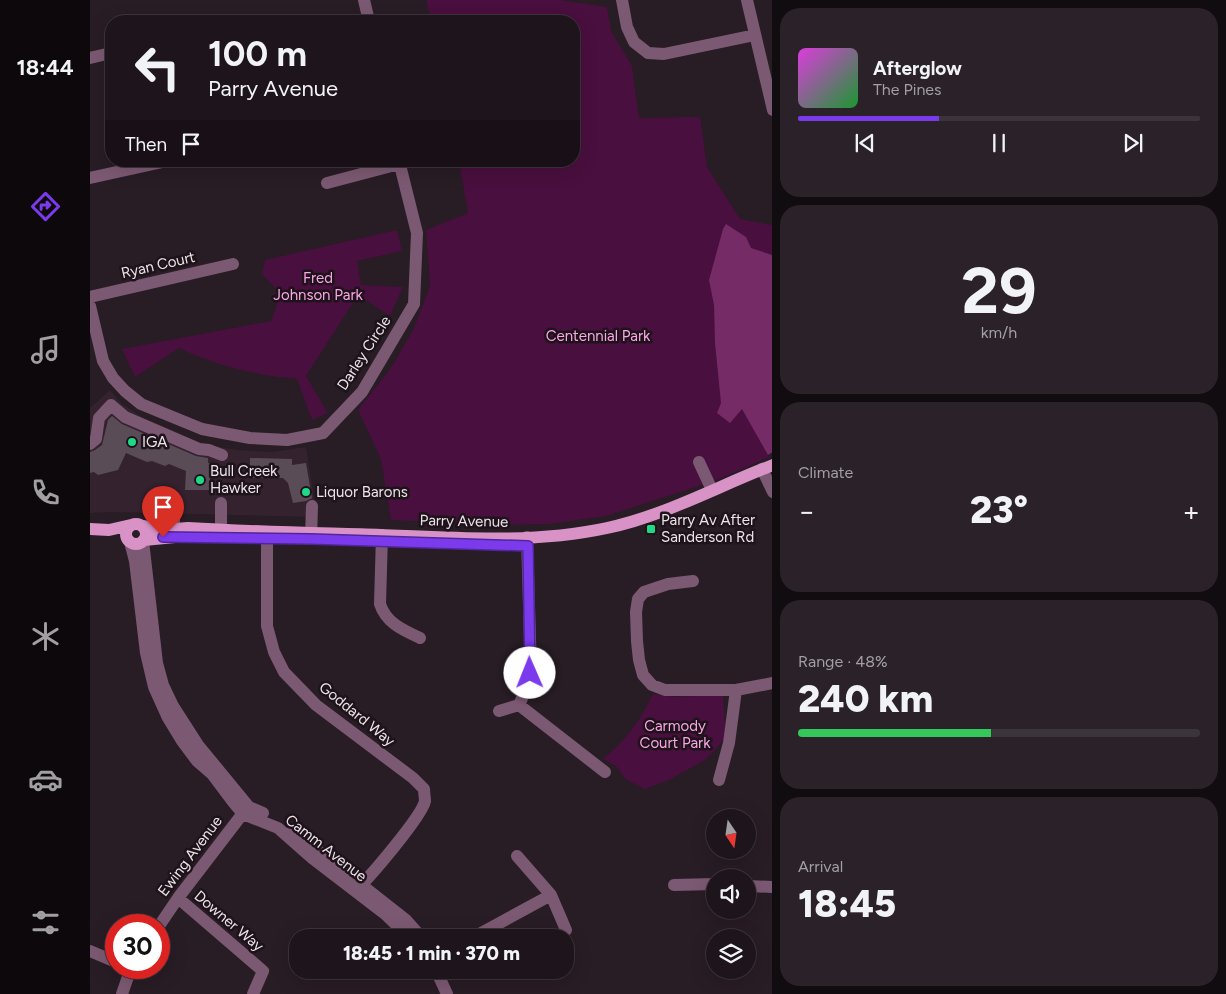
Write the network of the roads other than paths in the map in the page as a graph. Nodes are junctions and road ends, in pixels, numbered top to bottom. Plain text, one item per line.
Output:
1 (364, 0) edge
2 (622, 0) edge
3 (747, 0) edge
4 (368, 15) edge
5 (755, 36) junction
6 (105, 54) edge
7 (90, 58) edge
8 (770, 87) edge
9 (772, 110) edge
10 (140, 167) edge
11 (385, 167) edge
12 (400, 167) edge
13 (90, 178) edge
14 (327, 183) dead end
15 (233, 264) dead end
16 (90, 297) edge
17 (90, 306) edge
18 (90, 444) edge
19 (222, 455) dead end
20 (699, 462) dead end
21 (769, 470) edge
22 (712, 490) junction
23 (772, 492) edge
24 (174, 502) dead end
25 (221, 503) dead end
26 (312, 506) dead end
27 (137, 526) junction
28 (90, 529) edge
29 (174, 529) junction
30 (221, 534) junction
31 (267, 535) junction
32 (90, 536) edge
33 (311, 536) junction
34 (382, 538) junction
35 (144, 541) junction
36 (528, 541) junction
37 (129, 542) junction
38 (693, 581) dead end
39 (420, 638) dead end
40 (772, 683) edge
41 (736, 690) junction
42 (519, 705) junction
43 (499, 711) dead end
44 (605, 772) dead end
45 (719, 780) dead end
46 (246, 810) junction
47 (517, 856) dead end
48 (706, 884) edge
49 (674, 885) dead end
50 (756, 886) edge
51 (772, 887) edge
52 (359, 888) junction
53 (551, 895) junction
54 (178, 898) junction
55 (167, 914) edge
56 (401, 929) edge
57 (414, 929) edge
58 (489, 929) edge
59 (566, 929) edge
60 (90, 951) edge
61 (105, 957) edge
62 (127, 979) edge
63 (440, 979) edge
64 (447, 979) edge
65 (122, 994) edge
66 (253, 994) edge
67 (446, 994) edge
68 (453, 994) edge

1 - 4 street
2 - 5 street
3 - 5 street
5 - 8 street
6 - 7 street
8 - 9 street
10 - 13 street
11 - 14 street
12 - 17 street, Darley Circle
15 - 16 street, Ryan Court
18 - 19 street
20 - 22 street
21 - 22 main road, Parry Avenue
21 - 23 street
21 - 36 main road, Parry Avenue
22 - 36 main road, Parry Avenue
24 - 29 street
25 - 30 street
26 - 33 street
27 - 28 main road, Parry Avenue
27 - 29 main road, Parry Avenue
27 - 35 main road
27 - 37 main road
29 - 30 main road, Parry Avenue
30 - 31 main road, Parry Avenue
30 - 35 main road, Parry Avenue
31 - 33 main road, Parry Avenue
31 - 52 street, Goddard Way
32 - 37 main road
33 - 34 main road, Parry Avenue
34 - 36 main road, Parry Avenue
34 - 39 street
35 - 37 main road
35 - 46 street, Camm Avenue
36 - 42 street
37 - 46 street, Camm Avenue
38 - 41 street
40 - 41 street
41 - 45 street
42 - 43 street
42 - 44 street
46 - 52 street, Camm Avenue
46 - 54 street, Ewing Avenue
47 - 53 street
48 - 49 street
50 - 51 street
52 - 56 street, Camm Avenue
52 - 57 street, Camm Avenue
53 - 58 street
53 - 59 street
54 - 55 street, Ewing Avenue
54 - 66 street, Downer Way
60 - 61 street
62 - 65 street
63 - 67 street
64 - 68 street

